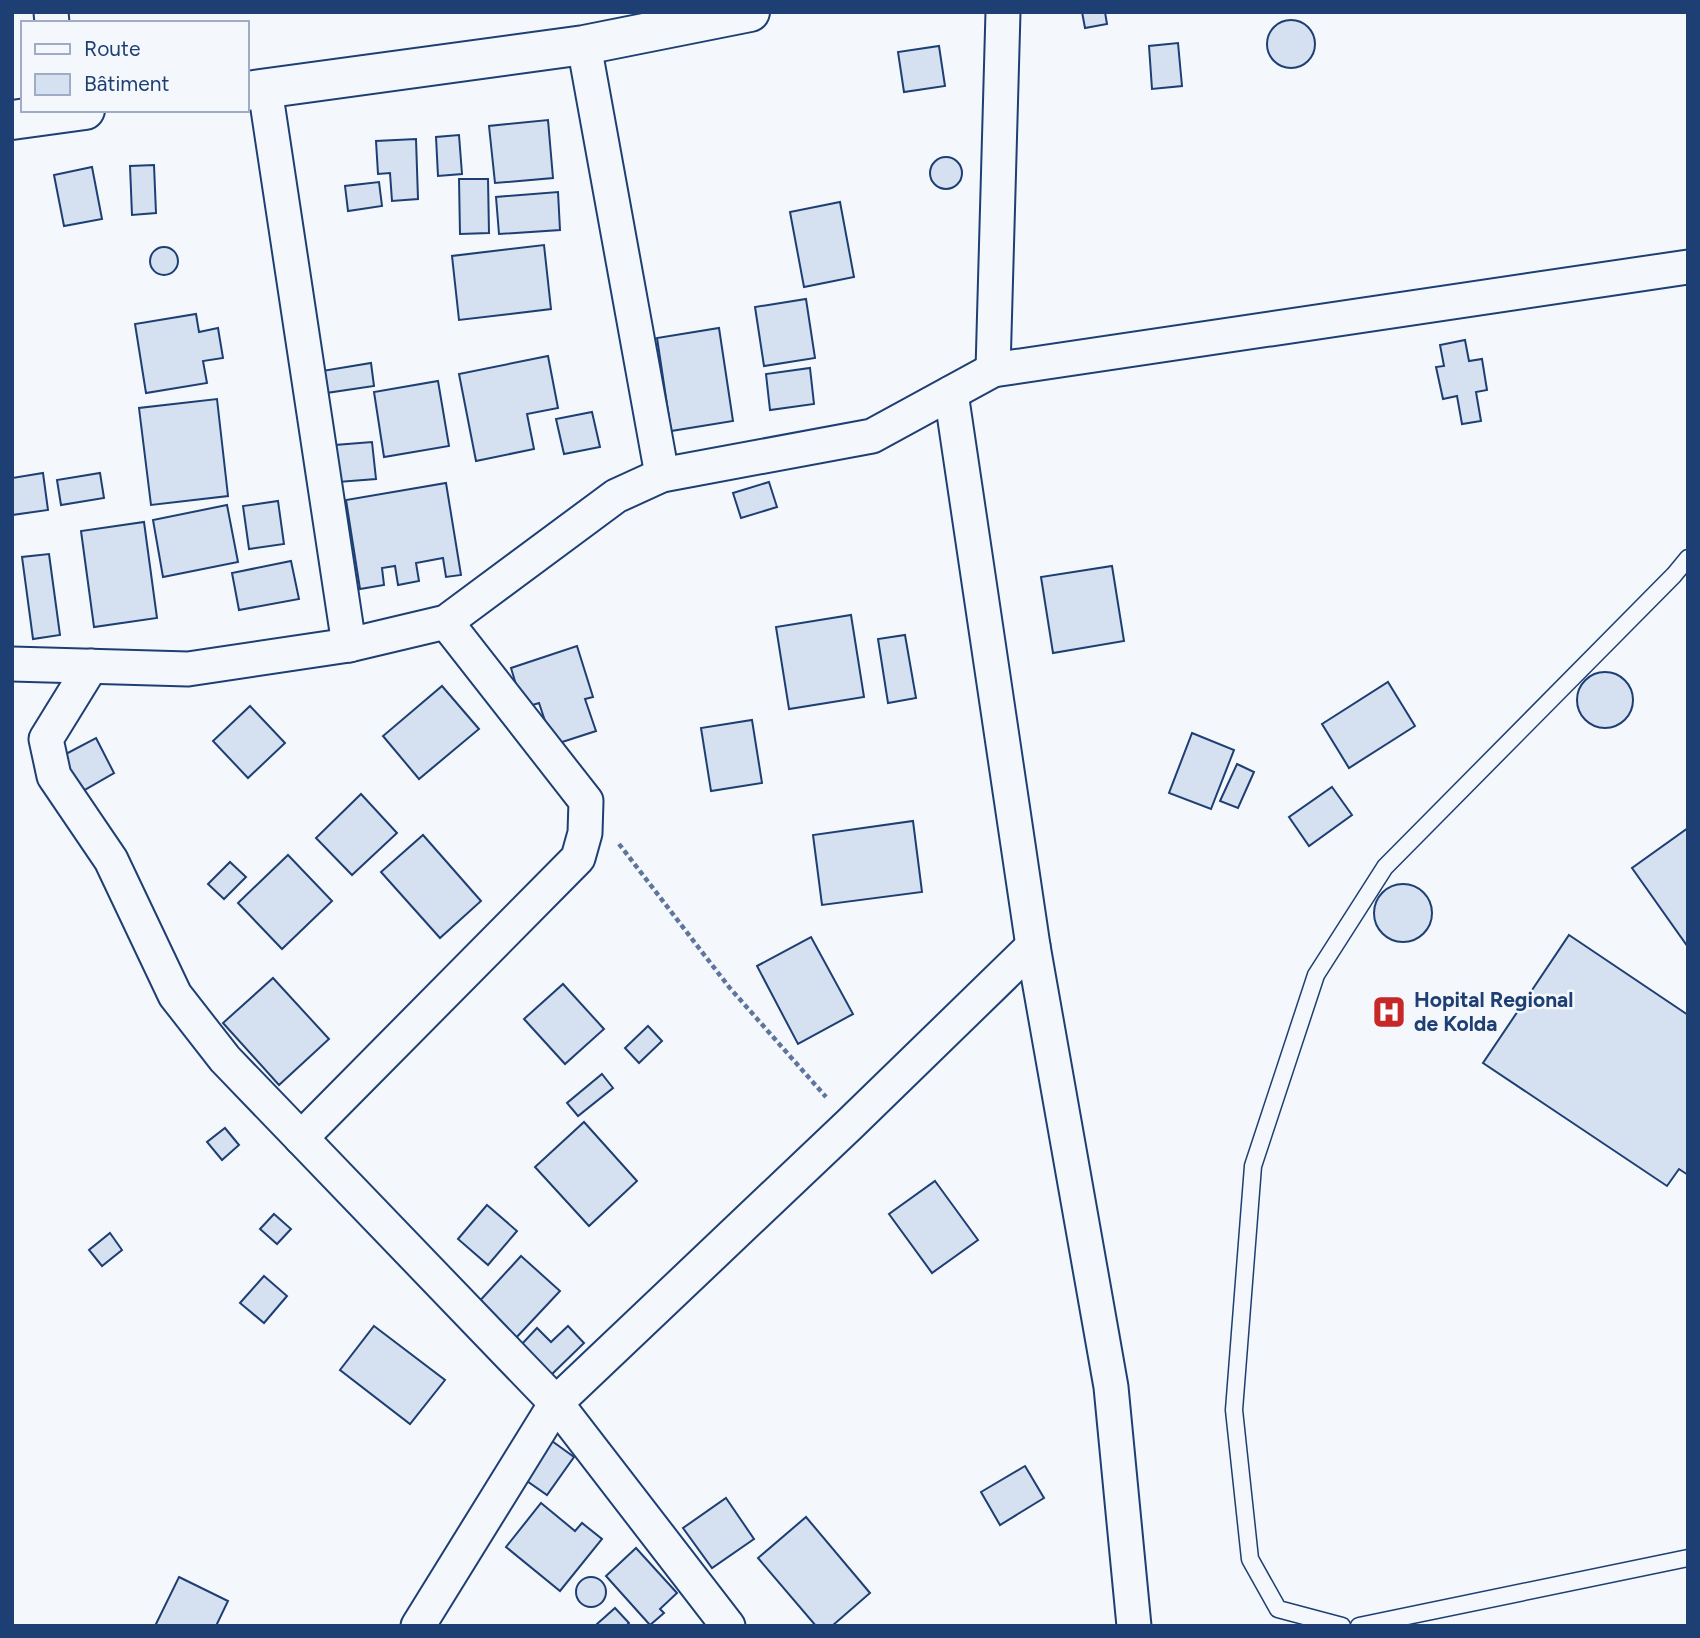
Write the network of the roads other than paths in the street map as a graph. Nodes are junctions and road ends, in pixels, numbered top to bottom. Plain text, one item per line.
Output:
1 (750, 12) edge
2 (1003, 12) edge
3 (584, 45) junction
4 (256, 90) edge
5 (65, 112) edge
6 (12, 120) edge
7 (1688, 267) edge
8 (993, 370) junction
9 (951, 393) junction
10 (662, 475) junction
11 (1688, 558) edge
12 (446, 622) junction
13 (349, 645) junction
14 (15, 660) edge
15 (91, 666) junction
16 (1033, 946) junction
17 (301, 1138) junction
18 (556, 1403) junction
19 (1688, 1558) edge
20 (418, 1626) edge
21 (727, 1626) edge
22 (1134, 1626) edge
23 (1342, 1626) edge
24 (1359, 1626) edge

1 - 3 main road
2 - 8 street
3 - 4 main road
3 - 10 street
4 - 13 street
5 - 6 main road
7 - 8 street
8 - 9 street
9 - 10 street
9 - 16 street
10 - 12 street
11 - 23 lane
12 - 13 street
12 - 17 street
13 - 15 street
14 - 15 street
15 - 17 street
16 - 18 street
16 - 22 street
17 - 18 street
18 - 20 street
18 - 21 street
19 - 24 lane

